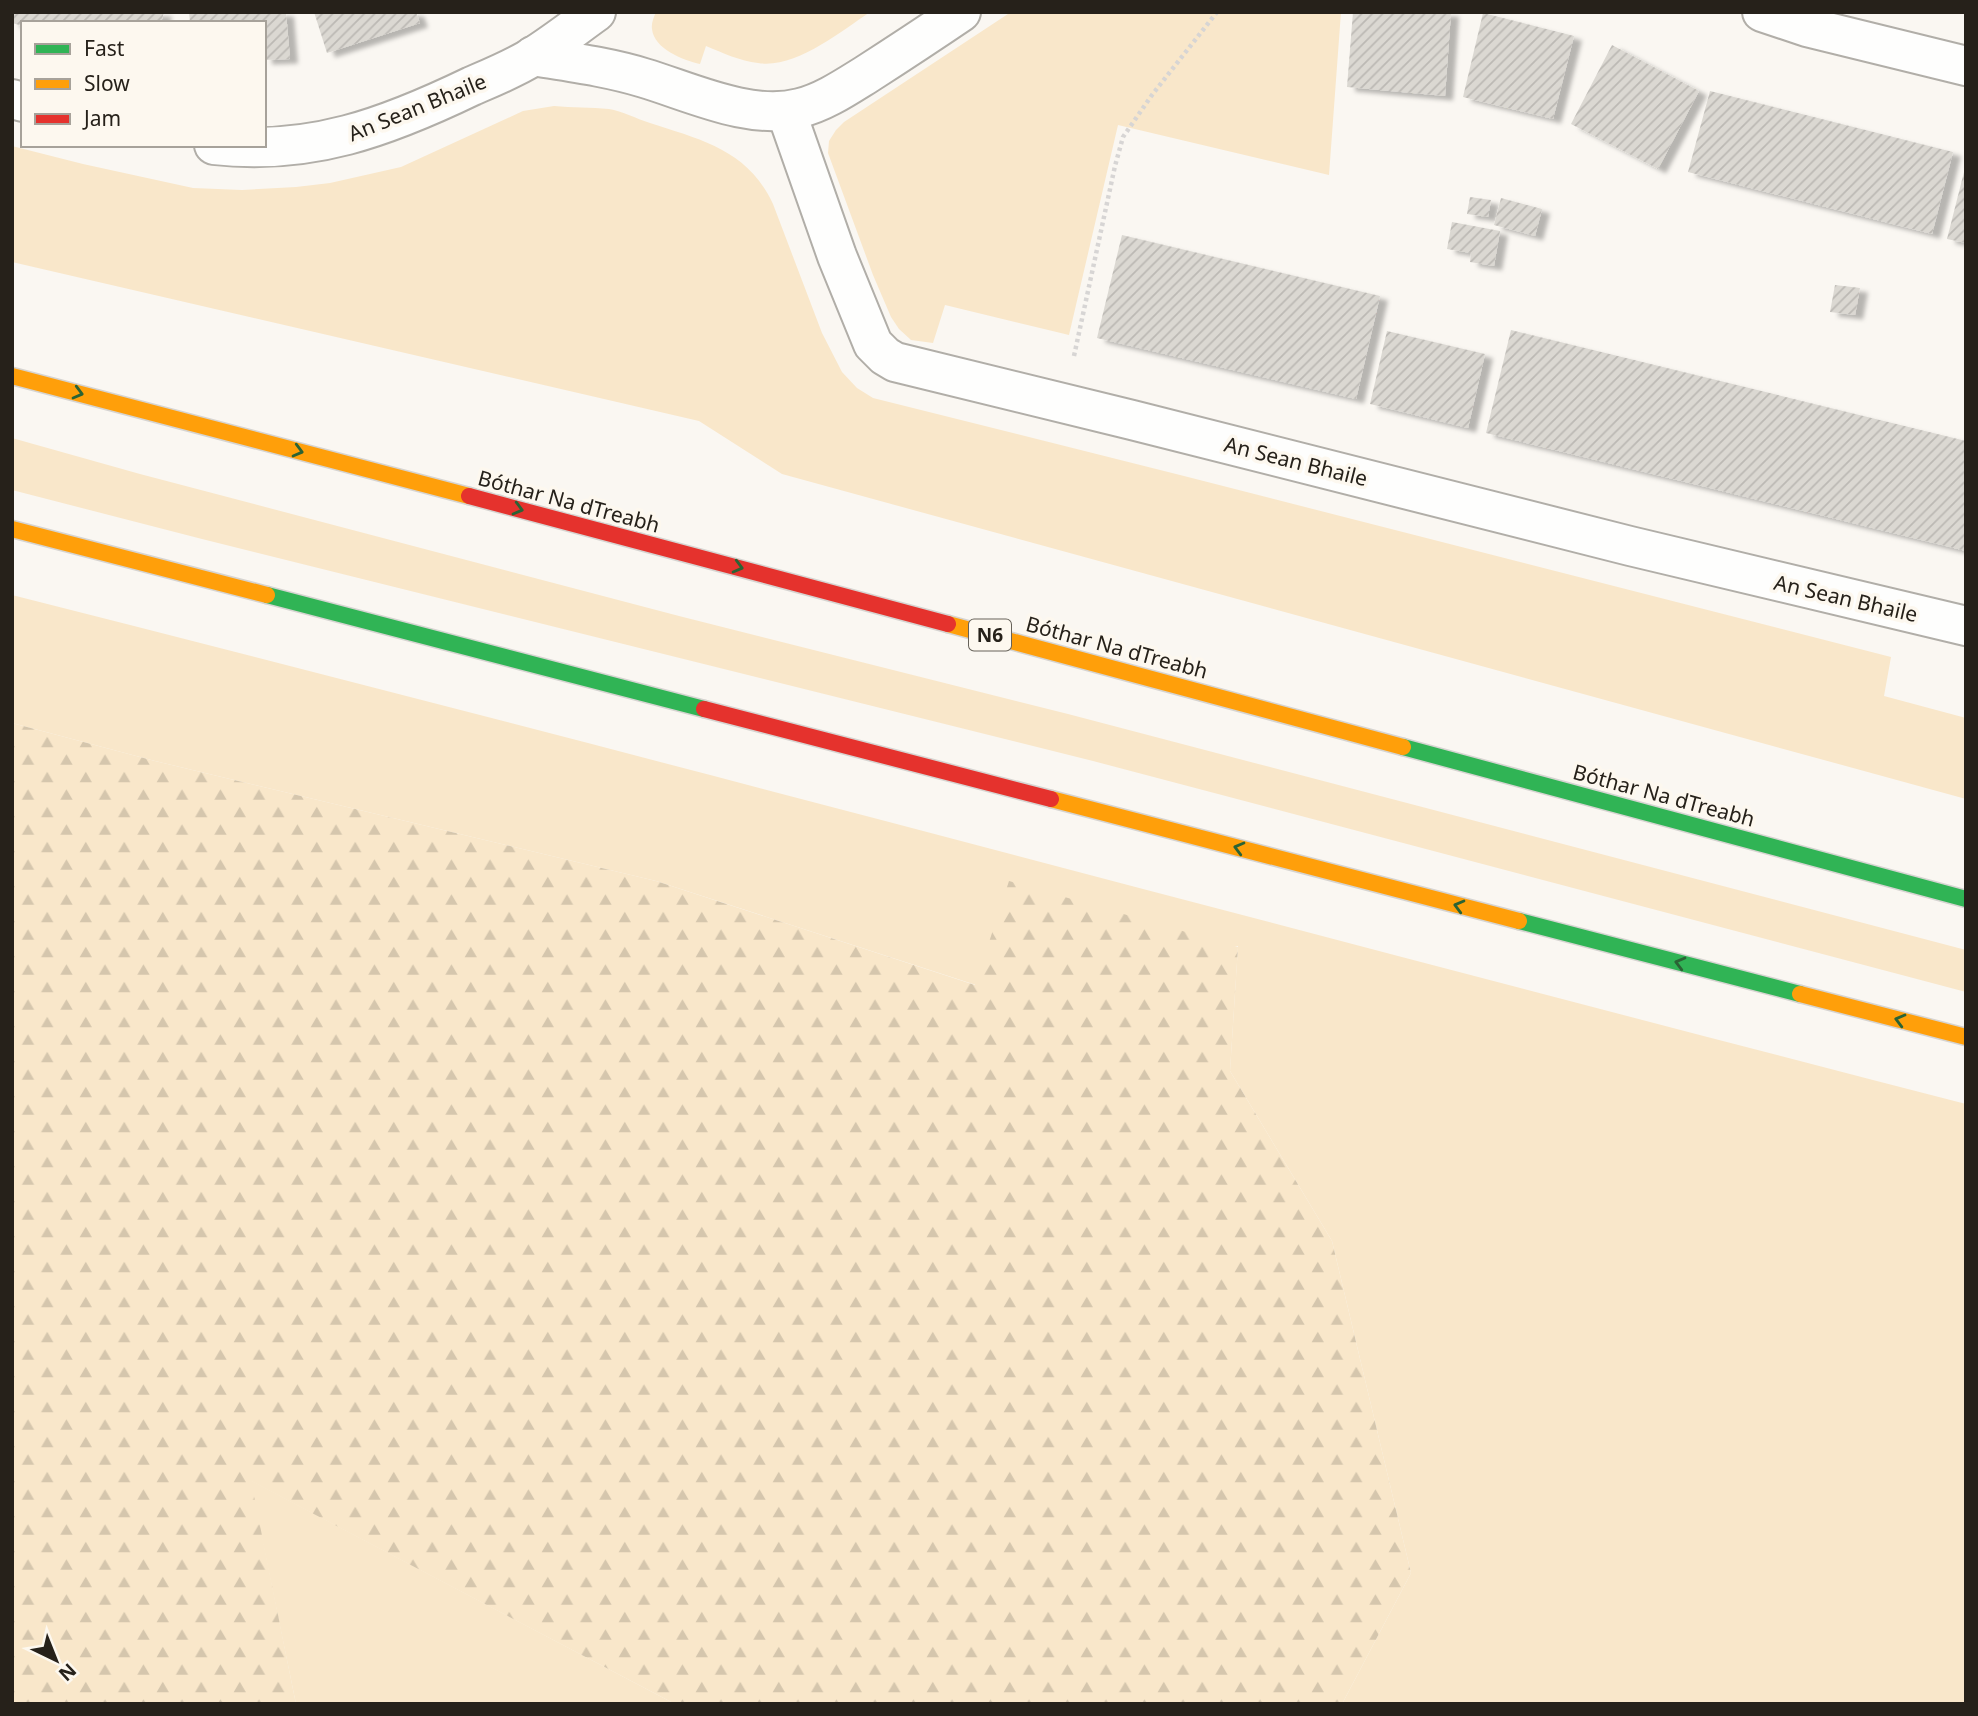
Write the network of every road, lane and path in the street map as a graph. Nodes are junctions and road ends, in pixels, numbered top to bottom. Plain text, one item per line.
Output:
1 (596, 12) edge
2 (961, 12) edge
3 (1217, 12) edge
4 (1762, 12) edge
5 (533, 57) junction
6 (1966, 66) edge
7 (786, 111) junction
8 (266, 146) edge
9 (12, 376) edge
10 (1063, 403) junction
11 (12, 529) edge
12 (1966, 626) edge
13 (1966, 899) edge
14 (1966, 1037) edge

1 - 5 street, An Sean Bhaile
2 - 7 street
3 - 10 path
4 - 6 street
5 - 7 street
5 - 8 street, An Sean Bhaile
7 - 10 street, An Sean Bhaile
9 -> 13 highway, Bóthar Na dTreabh / N6
10 - 12 street, An Sean Bhaile
14 -> 11 highway

